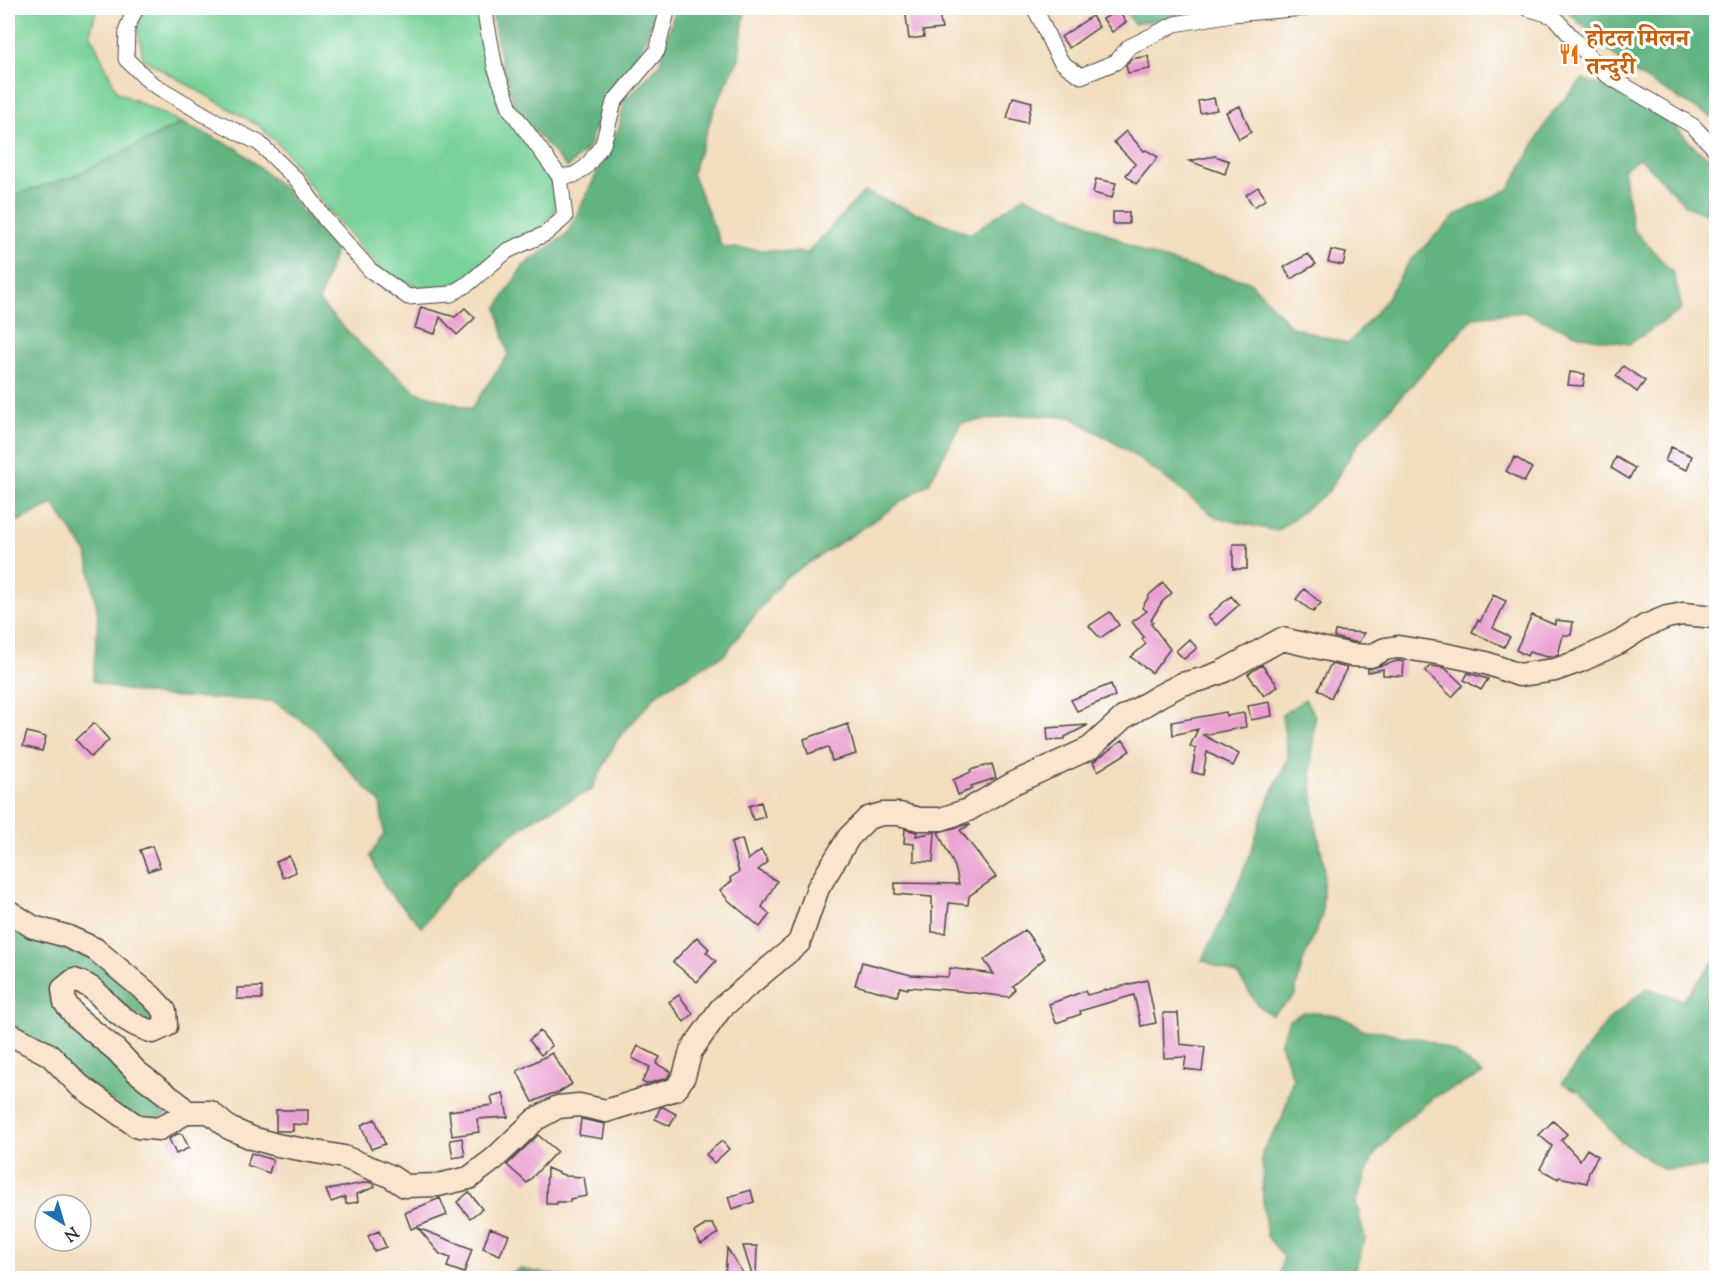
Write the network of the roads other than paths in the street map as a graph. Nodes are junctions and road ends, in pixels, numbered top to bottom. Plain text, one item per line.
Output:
1 (136, 8) edge
2 (484, 8) edge
3 (668, 8) edge
4 (1034, 8) edge
5 (1306, 8) edge
6 (1527, 8) edge
7 (1716, 150) edge
8 (560, 177) junction
9 (1716, 617) edge
10 (8, 911) edge
11 (8, 1033) edge
12 (188, 1112) junction

1 - 8 street
2 - 8 street
3 - 8 street
4 - 5 street
6 - 7 street
9 - 12 street
10 - 12 street
11 - 12 street

